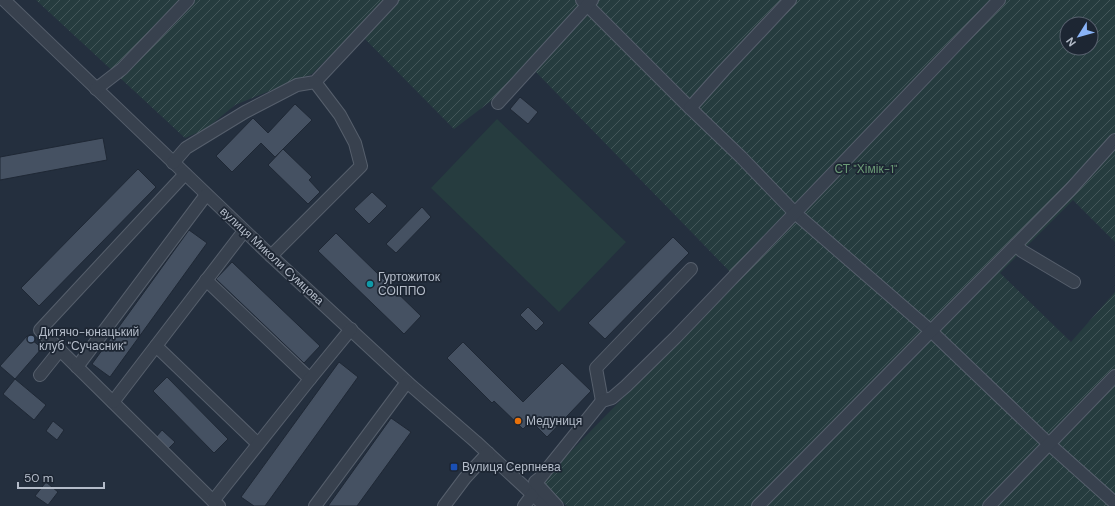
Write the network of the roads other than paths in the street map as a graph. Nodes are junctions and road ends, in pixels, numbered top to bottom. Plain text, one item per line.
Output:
1 (4, 0) edge
2 (188, 0) edge
3 (392, 0) edge
4 (790, 0) edge
5 (999, 0) edge
6 (587, 2) edge
7 (315, 82) junction
8 (96, 89) junction
9 (498, 103) dead end
10 (690, 108) junction
11 (1115, 140) edge
12 (173, 163) junction
13 (185, 174) junction
14 (206, 195) junction
15 (795, 213) junction
16 (244, 231) junction
17 (1016, 245) junction
18 (271, 256) junction
19 (691, 270) dead end
20 (206, 280) junction
21 (1074, 282) dead end
22 (351, 330) junction
23 (930, 330) junction
24 (156, 346) junction
25 (60, 350) junction
26 (77, 367) junction
27 (40, 374) dead end
28 (1115, 376) edge
29 (310, 379) junction
30 (407, 382) junction
31 (602, 401) junction
32 (113, 402) junction
33 (258, 444) junction
34 (1049, 444) junction
35 (488, 453) junction
36 (531, 488) junction
37 (1115, 503) edge
38 (216, 504) edge
39 (315, 506) edge
40 (444, 506) edge
41 (524, 506) edge
42 (545, 506) edge
43 (558, 506) edge
44 (758, 506) edge
45 (988, 506) edge

1 - 8 street, вулиця Миколи Сумцова
2 - 8 street
3 - 7 street
4 - 10 street
5 - 15 street
6 - 9 street
6 - 10 street
7 - 12 street
7 - 18 street
8 - 12 street, вулиця Миколи Сумцова
10 - 15 street
11 - 17 street
12 - 13 street, вулиця Миколи Сумцова
13 - 14 street, вулиця Миколи Сумцова
13 - 25 street
14 - 16 street, вулиця Миколи Сумцова
14 - 26 street
15 - 23 street
15 - 31 street
16 - 18 street, вулиця Миколи Сумцова
16 - 20 street
17 - 21 street
17 - 23 street
18 - 22 street, вулиця Миколи Сумцова
19 - 31 street
20 - 24 street
20 - 29 street
22 - 29 street
22 - 30 street, вулиця Миколи Сумцова
23 - 34 street
23 - 44 street
24 - 32 street
24 - 33 street
25 - 26 street
25 - 27 street
26 - 32 street
28 - 34 street
29 - 33 street
30 - 35 street, вулиця Миколи Сумцова
30 - 39 street
31 - 36 street
32 - 38 street
33 - 38 street
34 - 37 street
34 - 45 street
35 - 36 street, вулиця Миколи Сумцова
35 - 40 street
36 - 41 street
36 - 42 street, вулиця Миколи Сумцова
36 - 43 street

